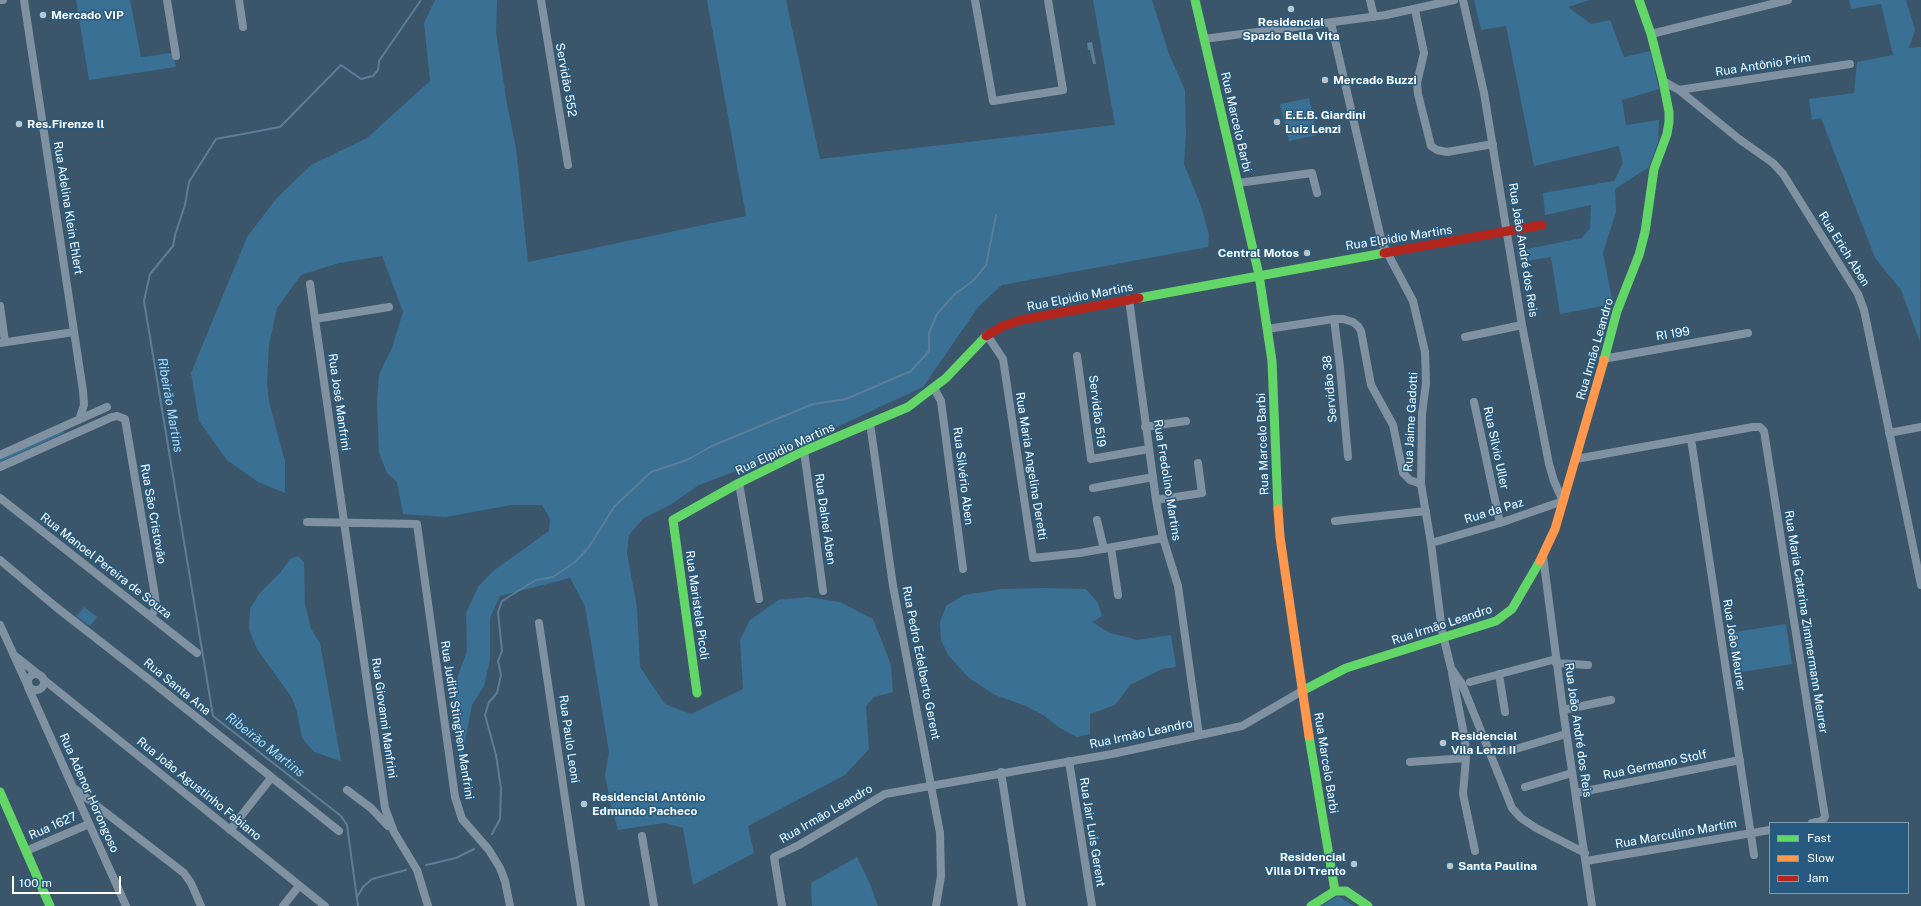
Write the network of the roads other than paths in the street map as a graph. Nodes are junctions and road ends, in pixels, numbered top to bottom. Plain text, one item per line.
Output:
1 (0, 0) edge
2 (3, 0) edge
3 (24, 0) edge
4 (167, 0) edge
5 (238, 0) edge
6 (541, 0) edge
7 (975, 0) edge
8 (1048, 0) edge
9 (1195, 0) edge
10 (1370, 0) edge
11 (1454, 0) edge
12 (1463, 0) edge
13 (1639, 0) edge
14 (1788, 0) edge
15 (1424, 4) edge
16 (1415, 10) junction
17 (1374, 17) junction
18 (1331, 23) junction
19 (243, 27) dead end
20 (1651, 34) junction
21 (1204, 39) junction
22 (176, 56) dead end
23 (1850, 64) dead end
24 (1664, 81) junction
25 (1679, 90) junction
26 (1493, 144) junction
27 (568, 165) dead end
28 (1238, 183) junction
29 (1317, 194) dead end
30 (1542, 225) dead end
31 (1509, 232) junction
32 (1386, 253) junction
33 (1259, 275) junction
34 (310, 284) dead end
35 (1129, 299) junction
36 (0, 306) edge
37 (389, 307) dead end
38 (315, 319) junction
39 (1334, 319) junction
40 (1522, 325) junction
41 (1268, 329) junction
42 (74, 332) junction
43 (1748, 333) dead end
44 (987, 335) junction
45 (1465, 337) dead end
46 (3, 342) edge
47 (1078, 356) dead end
48 (1603, 359) junction
49 (934, 388) junction
50 (1474, 402) dead end
51 (107, 407) dead end
52 (79, 420) junction
53 (1186, 421) dead end
54 (870, 424) junction
55 (1146, 427) junction
56 (1921, 427) edge
57 (83, 430) junction
58 (1889, 433) junction
59 (1691, 439) junction
60 (1149, 449) junction
61 (804, 451) junction
62 (0, 455) edge
63 (1348, 457) dead end
64 (1576, 459) junction
65 (1198, 463) dead end
66 (0, 467) edge
67 (1153, 477) junction
68 (739, 483) junction
69 (1421, 484) junction
70 (1093, 488) dead end
71 (0, 498) edge
72 (1156, 500) junction
73 (1563, 501) junction
74 (1426, 511) junction
75 (672, 520) joint
76 (1097, 520) dead end
77 (1335, 521) dead end
78 (307, 522) dead end
79 (1500, 523) junction
80 (345, 524) junction
81 (1163, 538) junction
82 (1431, 543) junction
83 (1108, 548) junction
84 (1542, 556) junction
85 (0, 560) edge
86 (963, 569) dead end
87 (1921, 584) edge
88 (823, 591) dead end
89 (1118, 595) dead end
90 (759, 599) dead end
91 (151, 617) junction
92 (540, 623) dead end
93 (0, 625) edge
94 (1443, 638) junction
95 (13, 653) junction
96 (197, 654) dead end
97 (1556, 661) junction
98 (1588, 665) dead end
99 (1451, 668) junction
100 (1499, 674) junction
101 (42, 677) junction
102 (1470, 682) dead end
103 (28, 685) junction
104 (40, 689) junction
105 (58, 690) junction
106 (1302, 691) junction
107 (697, 693) dead end
108 (1611, 700) dead end
109 (1563, 710) junction
110 (40, 711) junction
111 (1505, 712) dead end
112 (1566, 734) junction
113 (1199, 735) junction
114 (1509, 751) dead end
115 (1466, 758) junction
116 (1740, 760) junction
117 (1069, 761) junction
118 (1410, 762) dead end
119 (1002, 772) junction
120 (1572, 773) junction
121 (272, 778) junction
122 (932, 785) junction
123 (73, 787) junction
124 (1525, 787) dead end
125 (347, 790) dead end
126 (0, 792) edge
127 (1576, 793) junction
128 (1817, 822) edge
129 (89, 824) junction
130 (230, 830) junction
131 (1769, 830) edge
132 (339, 831) dead end
133 (394, 832) junction
134 (1751, 834) junction
135 (642, 836) dead end
136 (26, 851) junction
137 (1475, 851) dead end
138 (1754, 855) dead end
139 (1585, 857) junction
140 (299, 886) junction
141 (1335, 891) junction
142 (50, 906) edge
143 (126, 906) edge
144 (201, 906) edge
145 (283, 906) edge
146 (325, 906) edge
147 (428, 906) edge
148 (510, 906) edge
149 (581, 906) edge
150 (653, 906) edge
151 (782, 906) edge
152 (936, 906) edge
153 (1022, 906) edge
154 (1092, 906) edge
155 (1312, 906) edge
156 (1368, 906) edge
157 (1592, 906) edge

1 - 2 street
3 - 42 street, Rua Adelina Klein Ehlert
4 - 22 street
5 - 19 street
6 - 27 street, Servidão 552
7 - 8 street
9 - 21 street, Rua Marcelo Barbi
10 - 17 street
11 - 15 street
12 - 26 street, Rua João André dos Reis
13 - 20 street, Rua Irmão Leandro
14 - 20 street
15 - 16 street
16 - 17 street
16 - 26 street
17 - 18 street
18 - 21 street
18 - 32 street, Rua Jaime Gadotti
20 - 24 street, Rua Irmão Leandro
21 - 28 street, Rua Marcelo Barbi
23 - 25 street, Rua Antônio Prim
24 - 25 street, Rua Erich Aben
24 - 48 street, Rua Irmão Leandro
25 - 58 street, Rua Erich Aben
26 - 31 street, Rua João André dos Reis
28 - 29 street
28 - 33 street, Rua Marcelo Barbi
30 - 31 street, Rua Elpidio Martins
31 - 32 street, Rua Elpidio Martins
31 - 40 street, Rua João André dos Reis
32 - 33 street, Rua Elpidio Martins
32 - 69 street, Rua Jaime Gadotti
33 - 35 street, Rua Elpidio Martins
33 - 41 street, Rua Marcelo Barbi
34 - 38 street, Rua José Manfrini
35 - 44 street, Rua Elpidio Martins
35 - 55 street, Rua Fredolino Martins
36 - 46 street
37 - 38 street
38 - 80 street, Rua José Manfrini
39 - 41 street
39 - 63 street, Servidão 38
39 - 69 street
40 - 45 street
40 - 73 street, Rua João André dos Reis
41 - 106 street, Rua Marcelo Barbi
42 - 46 street
42 - 52 street, Rua Adelina Klein Ehlert
43 - 48 street, RI 199
44 - 49 street, Rua Elpidio Martins
44 - 83 street, Rua Maria Angelina Deretti
47 - 60 street, Servidão 519
48 - 64 street, Rua Irmão Leandro
49 - 54 street, Rua Elpidio Martins
49 - 86 street, Rua Silvério Aben
50 - 79 street, Rua Silvio Uller
51 - 52 street
52 - 57 street
52 - 62 street
53 - 55 street
54 - 61 street, Rua Elpidio Martins
54 - 122 street, Rua Pedro Edelberto Gerent
55 - 60 street, Rua Fredolino Martins
56 - 58 street
57 - 66 street
57 - 91 street, Rua São Cristovão
58 - 87 street, Rua Erich Aben
59 - 64 street
59 - 116 street, Rua João Meurer
59 - 128 street, Rua Maria Catarina Zimmermann Meurer
60 - 67 street, Rua Fredolino Martins
61 - 68 street, Rua Elpidio Martins
61 - 88 street, Rua Dalnei Aben
64 - 73 street, Rua Irmão Leandro
65 - 72 street
67 - 70 street
67 - 72 street, Rua Fredolino Martins
68 - 75 street, Rua Elpidio Martins
68 - 90 street
69 - 74 street, Rua Jaime Gadotti
71 - 91 street, Rua Manoel Pereira de Souza
72 - 81 street, Rua Fredolino Martins
73 - 79 street, Rua da Paz
73 - 84 street, Rua Irmão Leandro
74 - 77 street
74 - 82 street, Rua Jaime Gadotti
75 - 107 street, Rua Maristela Picoli
76 - 83 street
78 - 80 street
79 - 82 street, Rua da Paz
80 - 133 street, Rua Giovanni Manfrini
80 - 148 street, Rua Judith Stinghen Manfrini
81 - 83 street
81 - 113 street, Rua Fredolino Martins
82 - 94 street, Rua Jaime Gadotti
83 - 89 street
84 - 94 street, Rua Irmão Leandro
84 - 97 street, Rua João André dos Reis
85 - 121 street, Rua Santa Ana
91 - 96 street, Rua Manoel Pereira de Souza
92 - 149 street, Rua Paulo Leoni
93 - 95 street, Rua Adenor Horongoso
94 - 99 street, Rua Jaime Gadotti
94 - 106 street, Rua Irmão Leandro
95 - 101 street, Rua Adenor Horongoso
95 - 103 street, Rua Adenor Horongoso
97 - 98 street
97 - 100 street
97 - 109 street, Rua João André dos Reis
99 - 115 street
99 - 139 street, Rua Jaime Gadotti
100 - 102 street
100 - 111 street
101 - 103 street
101 - 104 street
101 - 105 street, Rua João Agustinho Fabiano
103 - 104 street
103 - 110 street, Rua Adenor Horongoso
104 - 105 street
104 - 110 street, Rua Adenor Horongoso
105 - 130 street, Rua João Agustinho Fabiano
106 - 113 street, Rua Irmão Leandro
106 - 141 street, Rua Marcelo Barbi
108 - 109 street
109 - 112 street, Rua João André dos Reis
110 - 123 street, Rua Adenor Horongoso
112 - 114 street
112 - 120 street, Rua João André dos Reis
113 - 117 street, Rua Irmão Leandro
115 - 118 street
115 - 137 street
116 - 127 street, Rua Germano Stolf
116 - 134 street, Rua João Meurer
117 - 119 street, Rua Irmão Leandro
117 - 154 street, Rua Jair Luis Gerent
119 - 122 street, Rua Irmão Leandro
119 - 153 street
120 - 124 street
120 - 127 street, Rua João André dos Reis
121 - 130 street
121 - 132 street, Rua Santa Ana
122 - 151 street, Rua Irmão Leandro
122 - 152 street, Rua Pedro Edelberto Gerent
123 - 129 street, Rua Adenor Horongoso
123 - 144 street
125 - 133 street
126 - 136 street
127 - 139 street, Rua João André dos Reis
129 - 136 street, Rua 1627
129 - 143 street, Rua Adenor Horongoso
130 - 140 street, Rua João Agustinho Fabiano
131 - 134 street, Rua Marculino Martim
133 - 147 street, Rua Giovanni Manfrini
134 - 138 street, Rua João Meurer
134 - 139 street, Rua Marculino Martim
135 - 150 street
136 - 142 street
139 - 157 street, Rua João André dos Reis
140 - 145 street
140 - 146 street, Rua João Agustinho Fabiano
141 - 155 street
141 - 156 street

